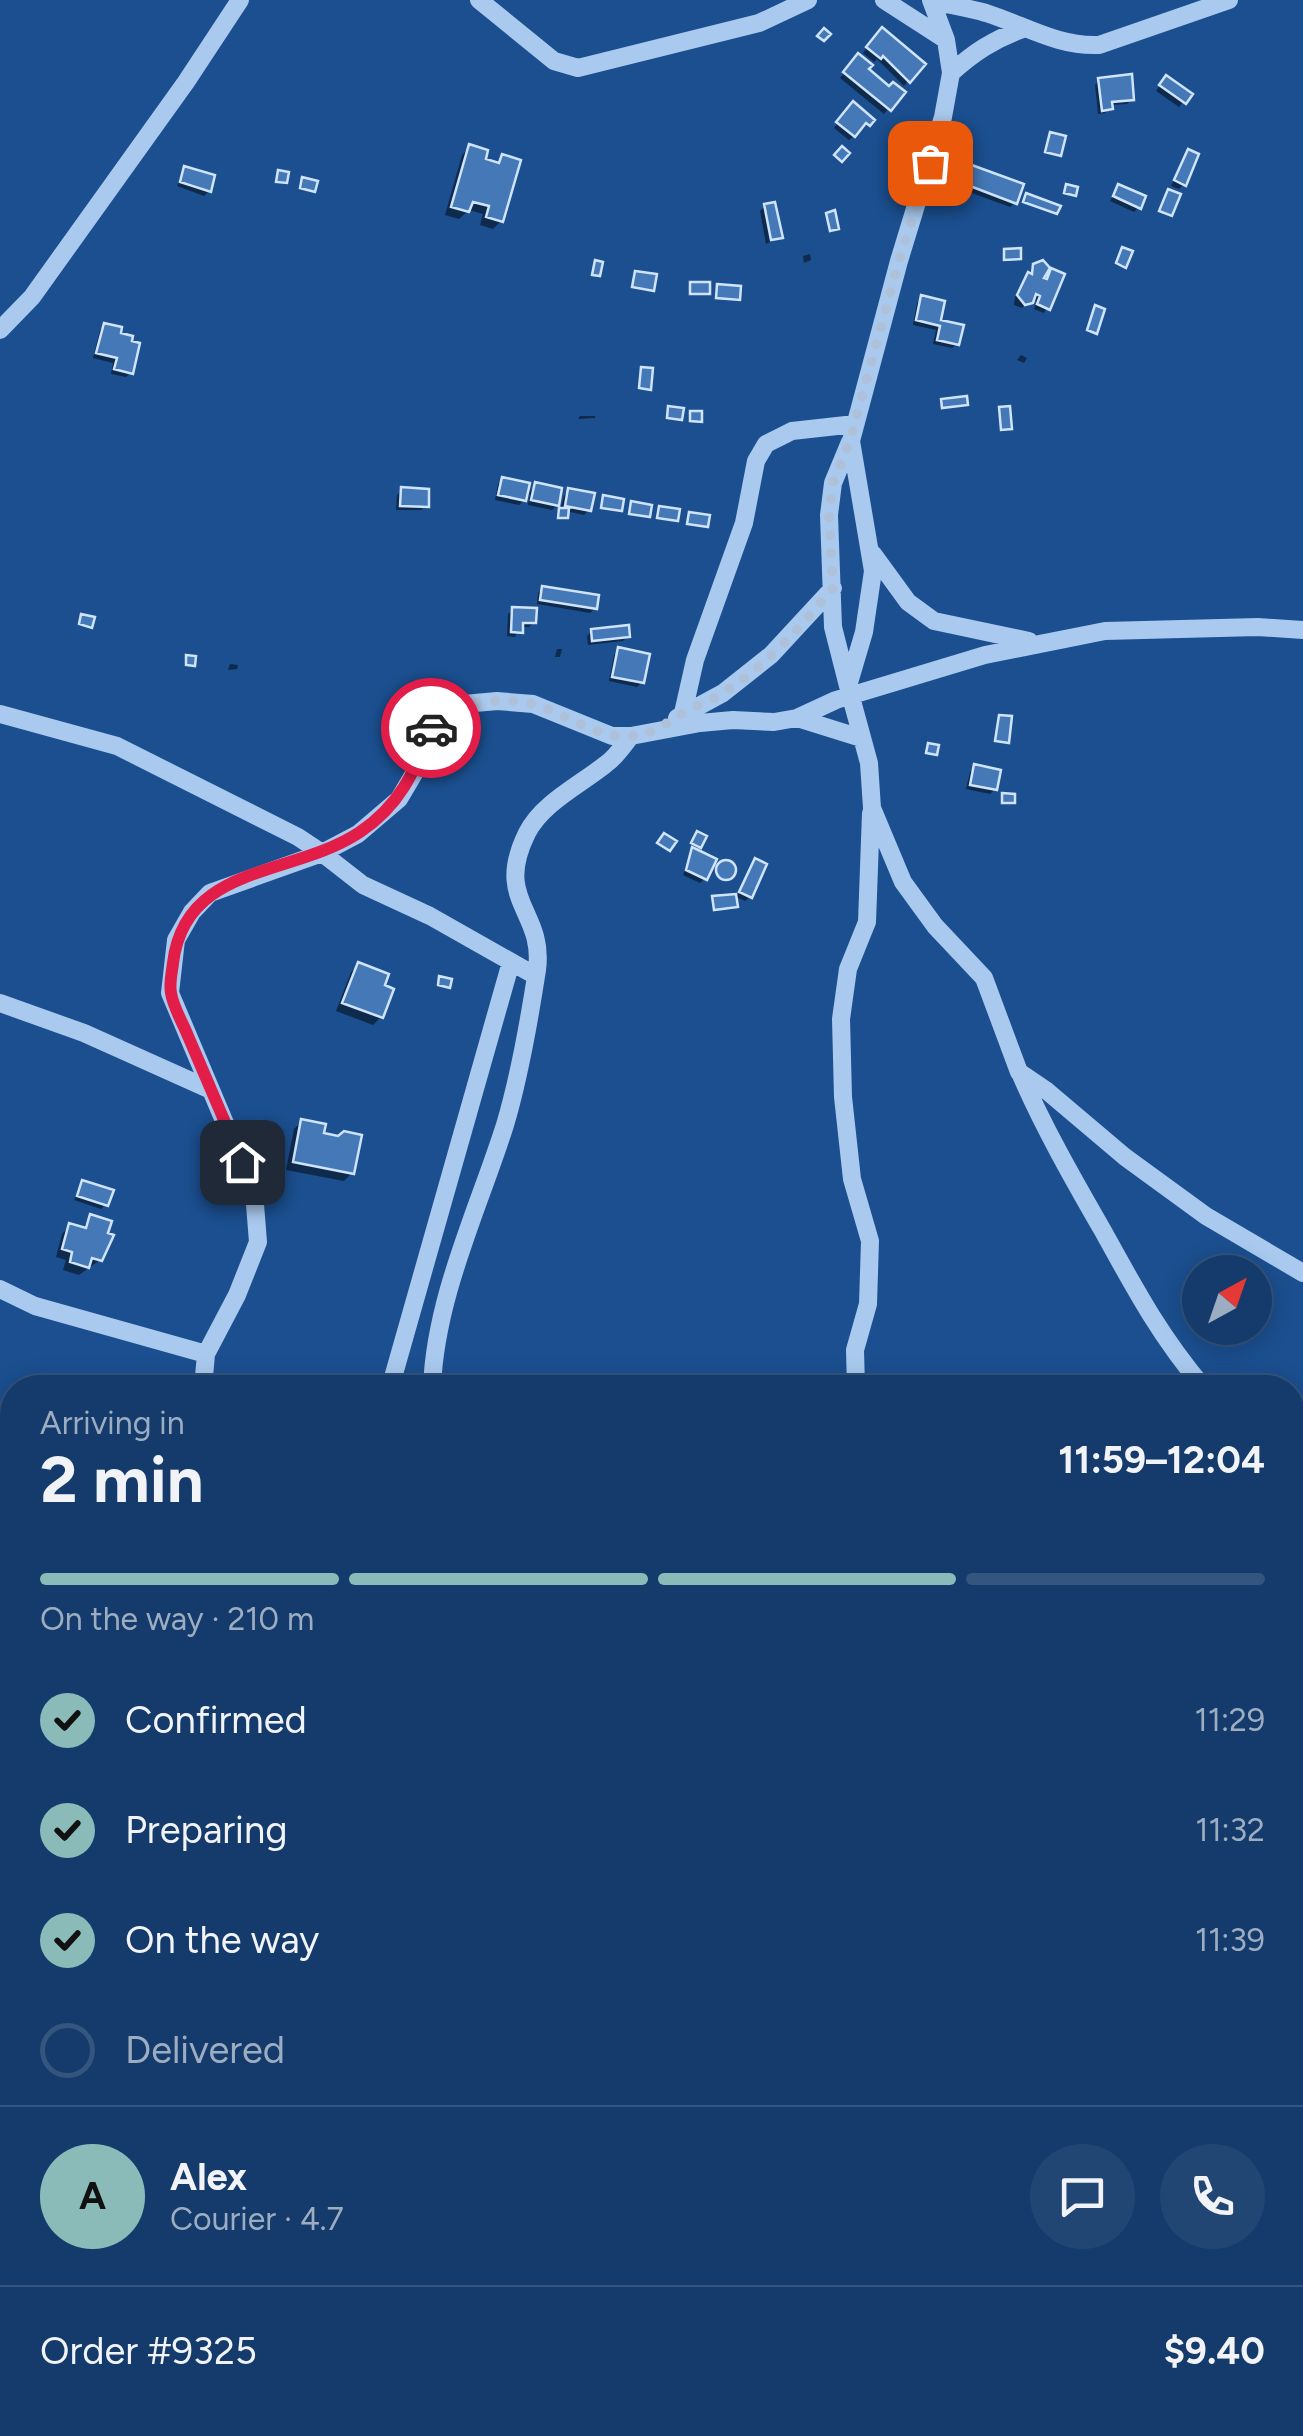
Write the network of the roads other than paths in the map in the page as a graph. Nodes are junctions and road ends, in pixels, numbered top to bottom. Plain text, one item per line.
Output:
1 (240, 0) edge
2 (479, 0) edge
3 (808, 0) edge
4 (884, 0) edge
5 (1229, 0) edge
6 (931, 1) edge
7 (1023, 29) junction
8 (946, 40) junction
9 (950, 74) junction
10 (0, 330) edge
11 (853, 432) junction
12 (873, 553) junction
13 (833, 588) junction
14 (1303, 630) edge
15 (1041, 644) junction
16 (849, 691) junction
17 (683, 713) junction
18 (0, 714) edge
19 (796, 718) junction
20 (665, 728) junction
21 (632, 736) junction
22 (861, 738) junction
23 (872, 808) junction
24 (322, 853) junction
25 (511, 962) junction
26 (536, 976) junction
27 (0, 1002) edge
28 (1020, 1072) junction
29 (210, 1090) junction
30 (1303, 1273) edge
31 (0, 1289) edge
32 (206, 1354) junction
33 (205, 1375) edge
34 (394, 1375) edge
35 (434, 1375) edge
36 (856, 1375) edge
37 (1193, 1375) edge

1 - 10 street
2 - 3 street
4 - 8 street
5 - 7 street
6 - 7 street
6 - 8 street
7 - 9 street
8 - 9 street
9 - 11 street
11 - 12 street
11 - 13 street
11 - 17 street
12 - 15 street
12 - 16 street
13 - 16 street
13 - 17 street
14 - 15 street
15 - 16 street
16 - 19 street
16 - 22 street
17 - 20 street
18 - 24 street
19 - 20 street
19 - 22 street
20 - 21 street
21 - 24 street
21 - 26 street
22 - 23 street
23 - 28 street
23 - 36 street
24 - 25 street
24 - 29 street
25 - 26 street
25 - 34 street
26 - 35 street
27 - 29 street
28 - 30 street
28 - 37 street
29 - 32 street
31 - 32 street
32 - 33 street

